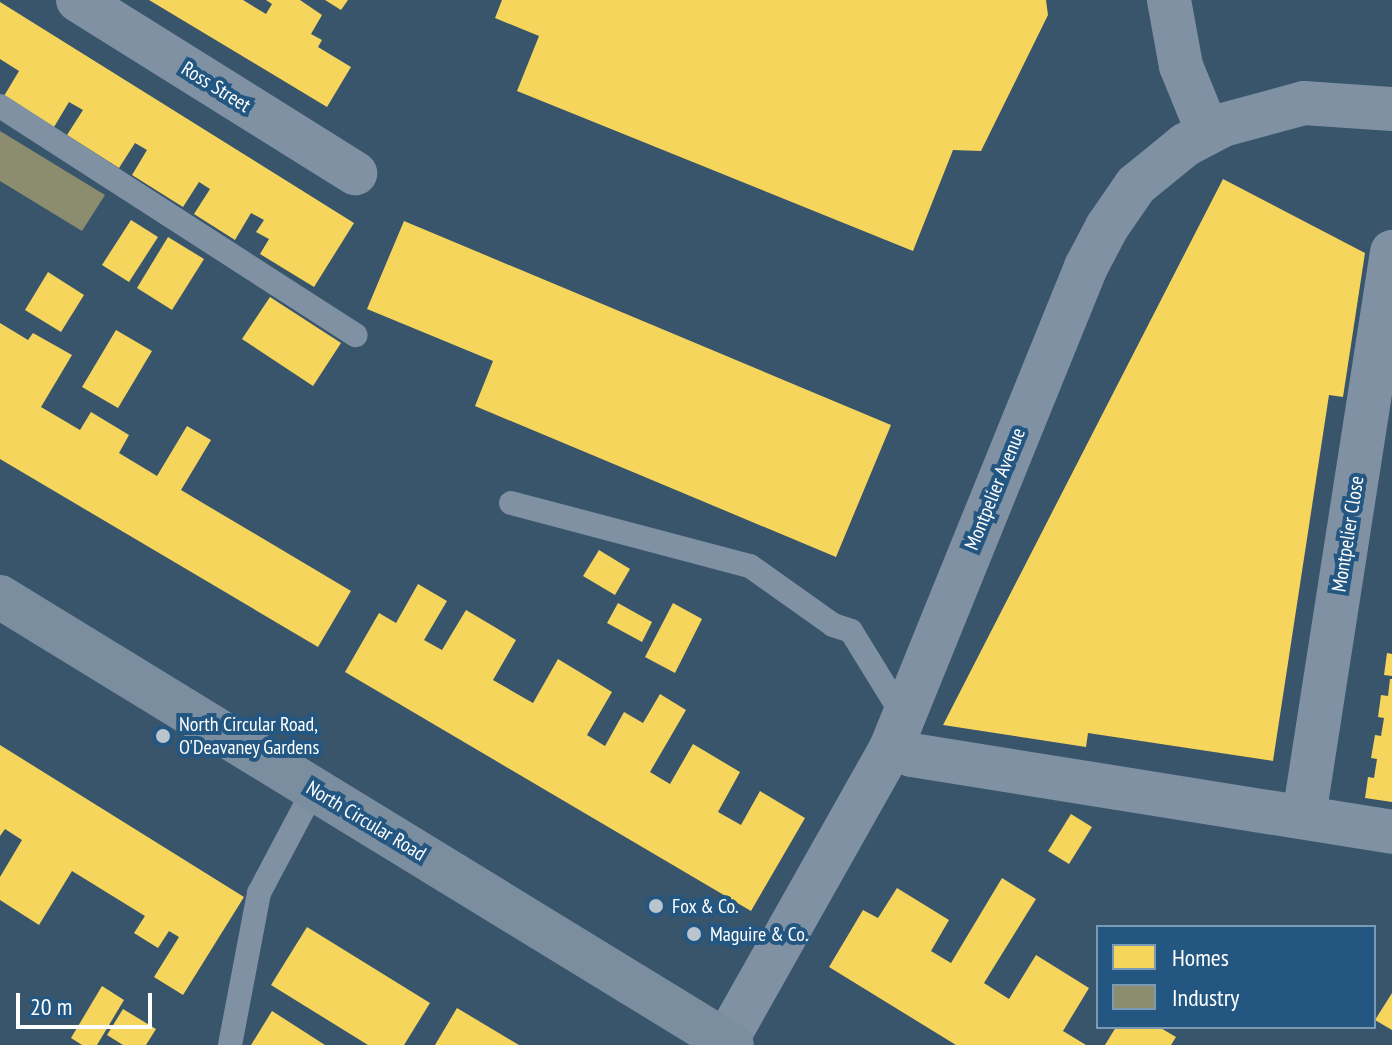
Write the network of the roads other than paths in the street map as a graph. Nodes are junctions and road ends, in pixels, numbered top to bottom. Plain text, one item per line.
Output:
1 (78, 0) edge
2 (1169, 0) edge
3 (0, 106) edge
4 (1392, 109) edge
5 (1208, 132) junction
6 (355, 173) dead end
7 (1392, 252) edge
8 (356, 335) dead end
9 (511, 503) dead end
10 (0, 597) edge
11 (897, 733) junction
12 (314, 789) junction
13 (1304, 816) junction
14 (1392, 832) edge
15 (729, 1043) edge
16 (230, 1045) edge

1 - 6 street, Ross Street
2 - 5 street
3 - 8 lane
4 - 5 street, Montpelier Avenue
5 - 11 street, Montpelier Avenue
7 - 13 street, Montpelier Close
9 - 11 lane
10 - 12 main road, North Circular Road
11 - 13 street
11 - 15 street, Montpelier Avenue
12 - 15 main road, North Circular Road
12 - 16 lane
13 - 14 street

